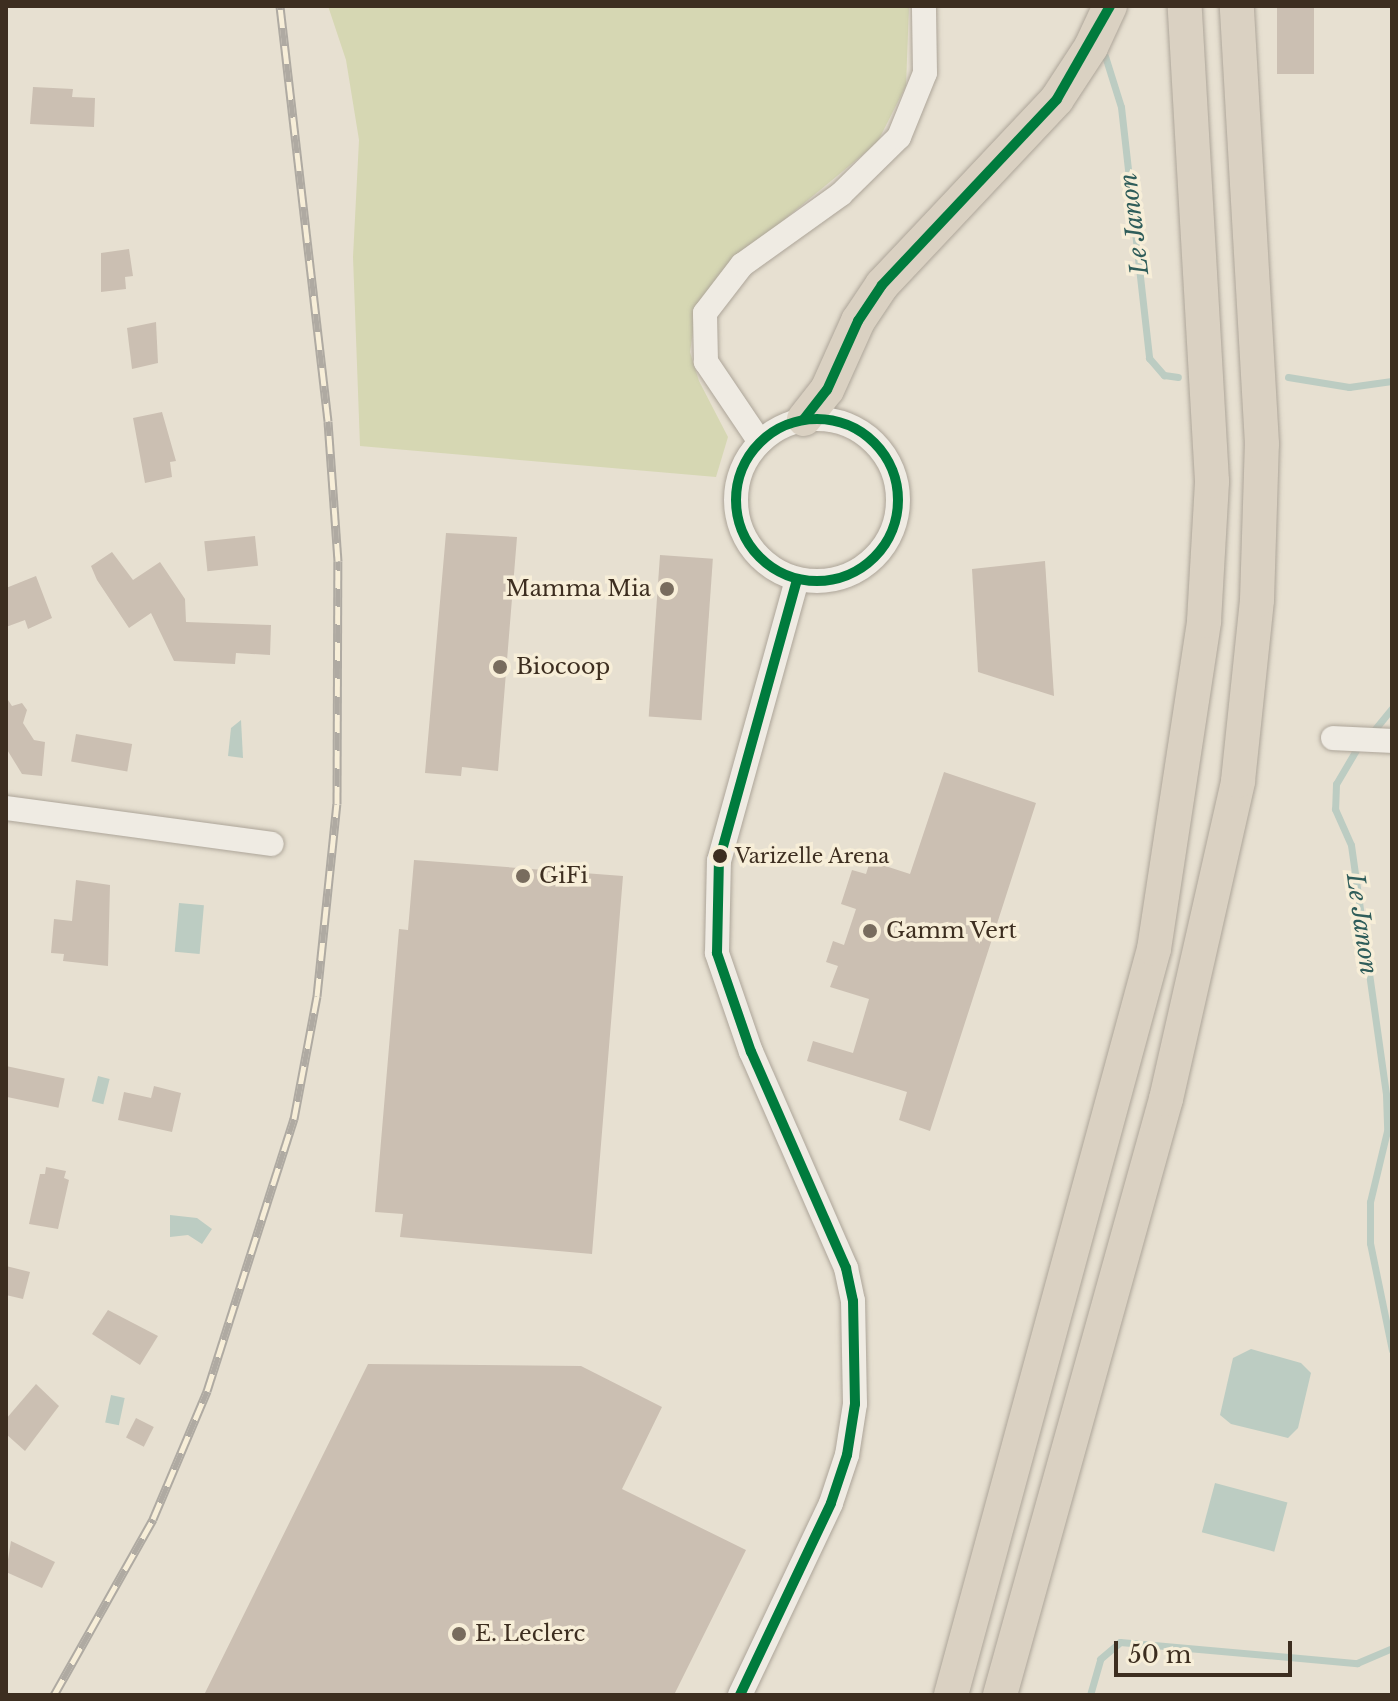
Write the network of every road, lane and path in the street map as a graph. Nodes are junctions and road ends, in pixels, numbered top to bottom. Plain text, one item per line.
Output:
1 (924, 6) edge
2 (1110, 6) edge
3 (1185, 6) edge
4 (1237, 6) edge
5 (804, 419) junction
6 (760, 442) junction
7 (797, 580) junction
8 (1341, 738) dead end
9 (1392, 741) edge
10 (6, 808) edge
11 (272, 844) dead end
12 (740, 1695) edge
13 (951, 1695) edge
14 (1000, 1695) edge

1 - 6 street
2 - 5 highway
3 - 13 highway
4 - 14 highway
5 - 6 street
5 - 7 street
6 - 7 street
7 - 12 street
8 - 9 street
10 - 11 street

